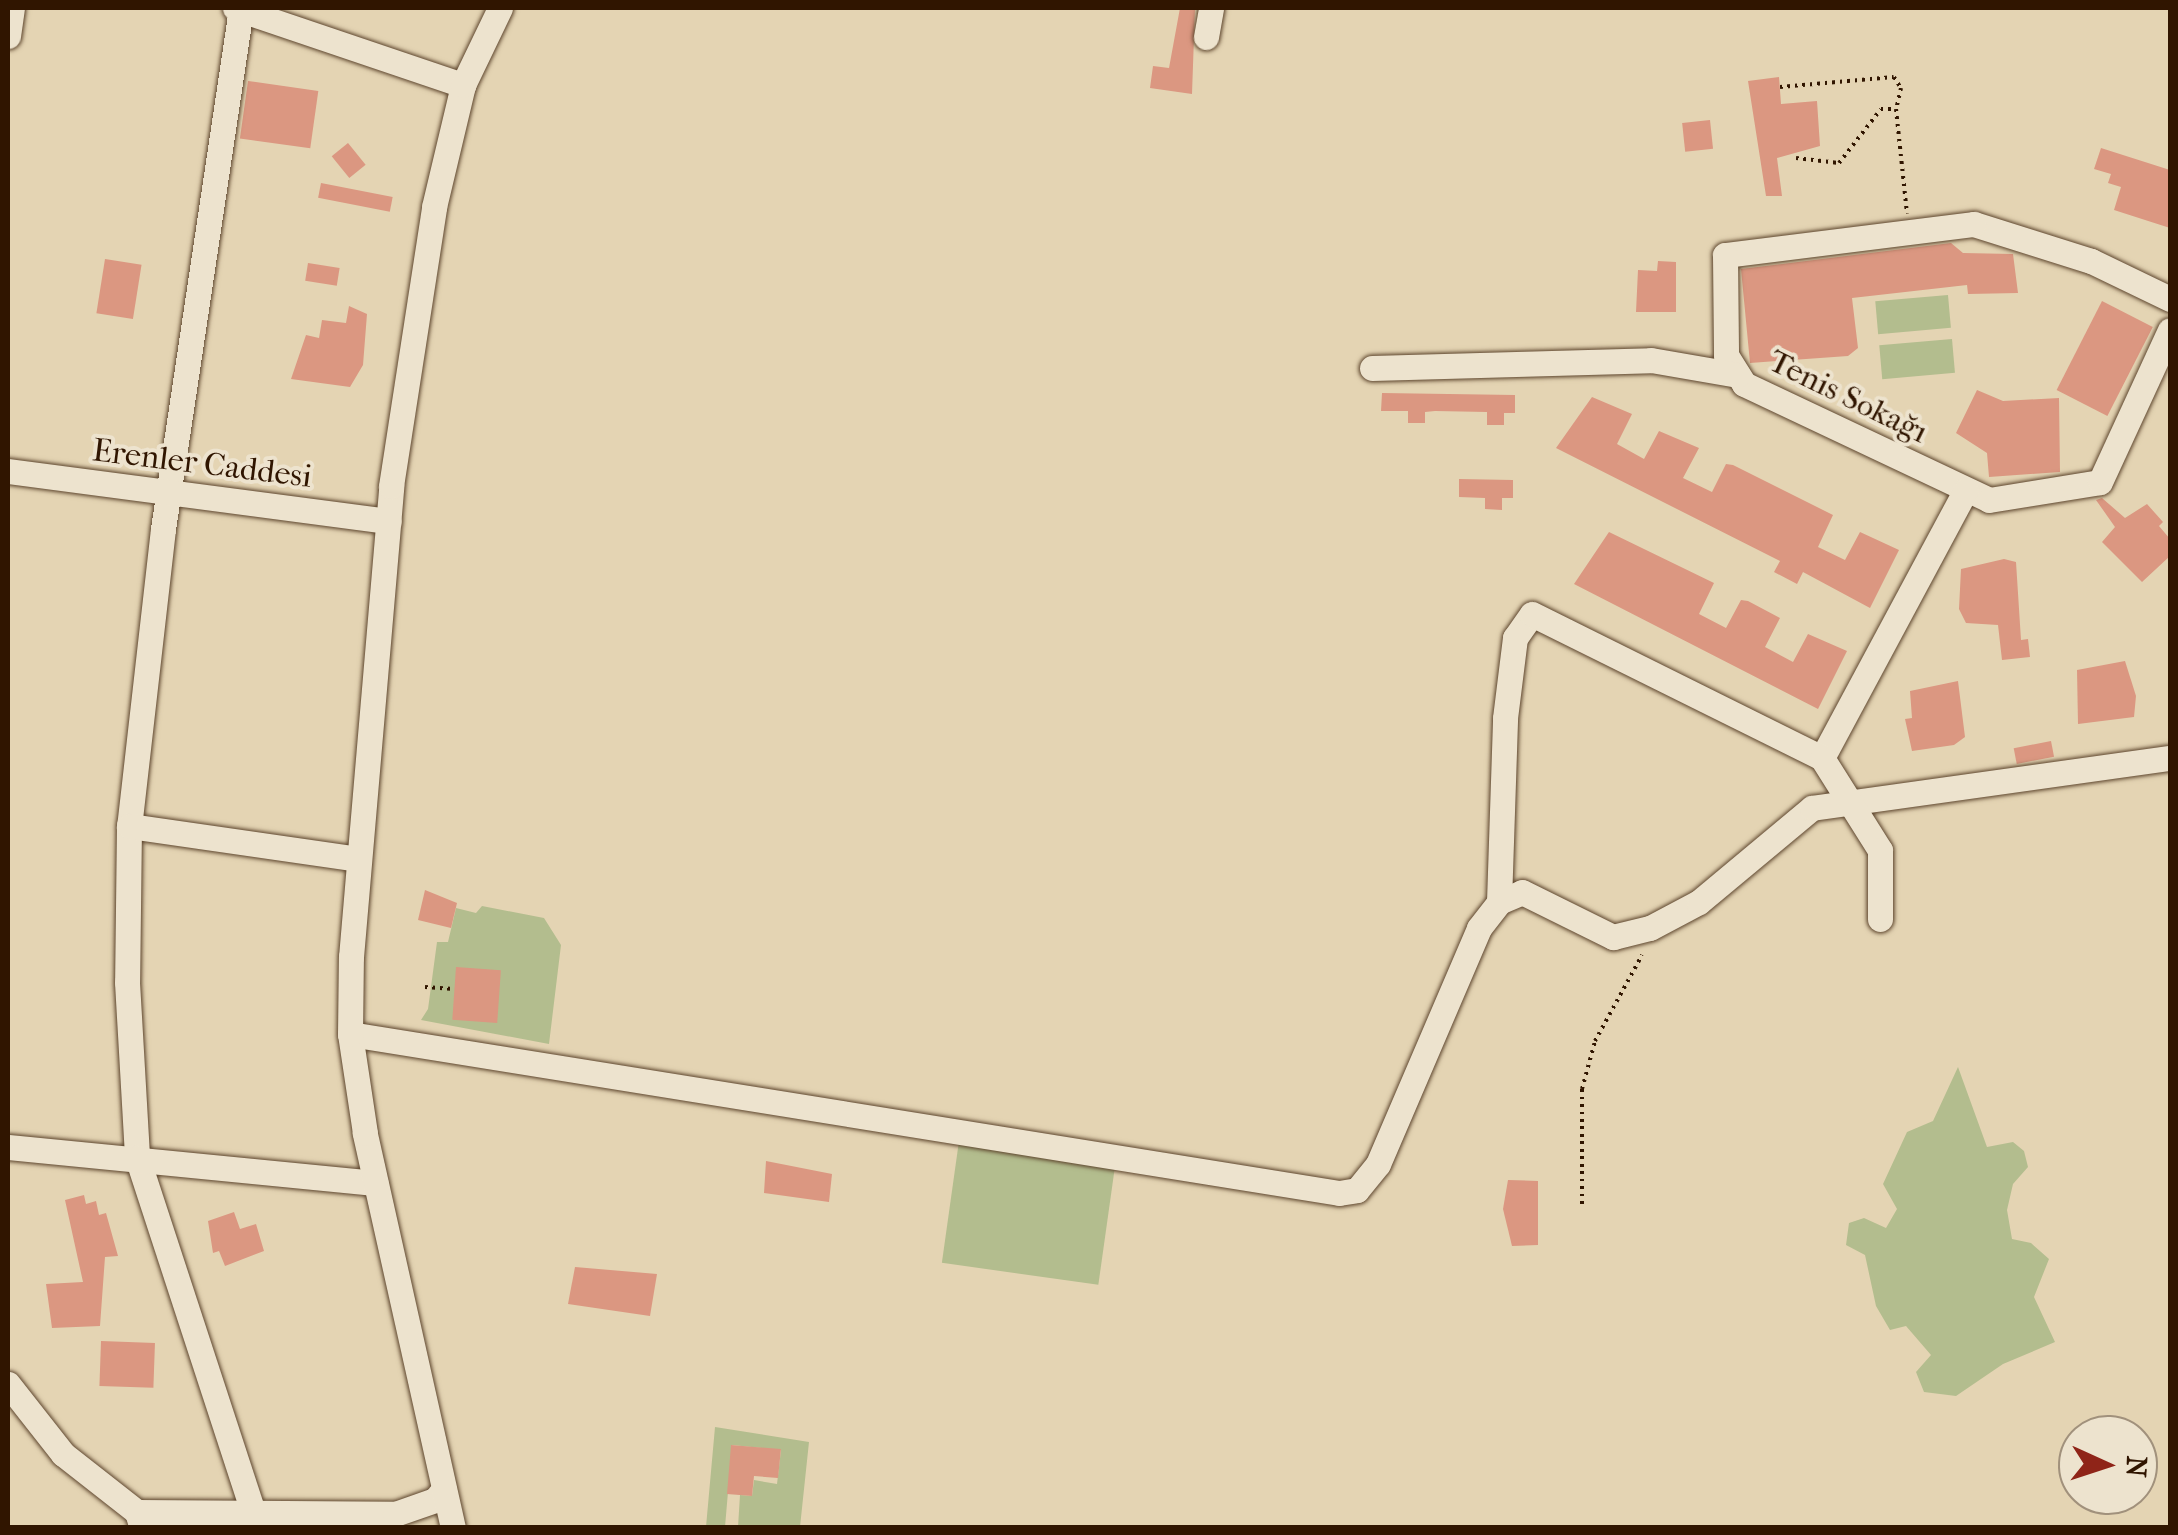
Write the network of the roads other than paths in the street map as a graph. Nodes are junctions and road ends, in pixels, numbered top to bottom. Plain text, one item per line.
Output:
1 (12, 8) edge
2 (238, 8) edge
3 (500, 8) edge
4 (1212, 8) edge
5 (8, 36) edge
6 (1206, 37) dead end
7 (463, 85) junction
8 (2170, 299) edge
9 (2170, 330) edge
10 (1372, 368) dead end
11 (1738, 375) junction
12 (8, 471) edge
13 (1966, 490) junction
14 (172, 494) junction
15 (389, 520) junction
16 (1822, 758) junction
17 (2170, 758) edge
18 (1853, 805) junction
19 (130, 826) junction
20 (358, 859) junction
21 (1500, 902) junction
22 (1880, 919) dead end
23 (350, 1034) junction
24 (8, 1147) edge
25 (137, 1157) junction
26 (375, 1183) junction
27 (8, 1384) edge
28 (444, 1489) junction
29 (253, 1512) junction
30 (140, 1520) edge
31 (453, 1528) edge

1 - 5 street
2 - 7 street
2 - 14 street
3 - 7 street
4 - 6 street
7 - 15 street
8 - 11 street, Tenis Sokağı
9 - 13 street, Tenis Sokağı
10 - 11 street
11 - 13 street, Tenis Sokağı
12 - 14 street, Erenler Caddesi
13 - 16 street
14 - 15 street, Erenler Caddesi
14 - 19 street
15 - 20 street
16 - 18 street
16 - 21 street
17 - 18 street
18 - 21 street
18 - 22 street
19 - 20 street
19 - 25 street
20 - 23 street
21 - 23 street
23 - 26 street
24 - 25 street
25 - 26 street
25 - 29 street
26 - 28 street
27 - 30 street
28 - 29 street
28 - 31 street
29 - 30 street

